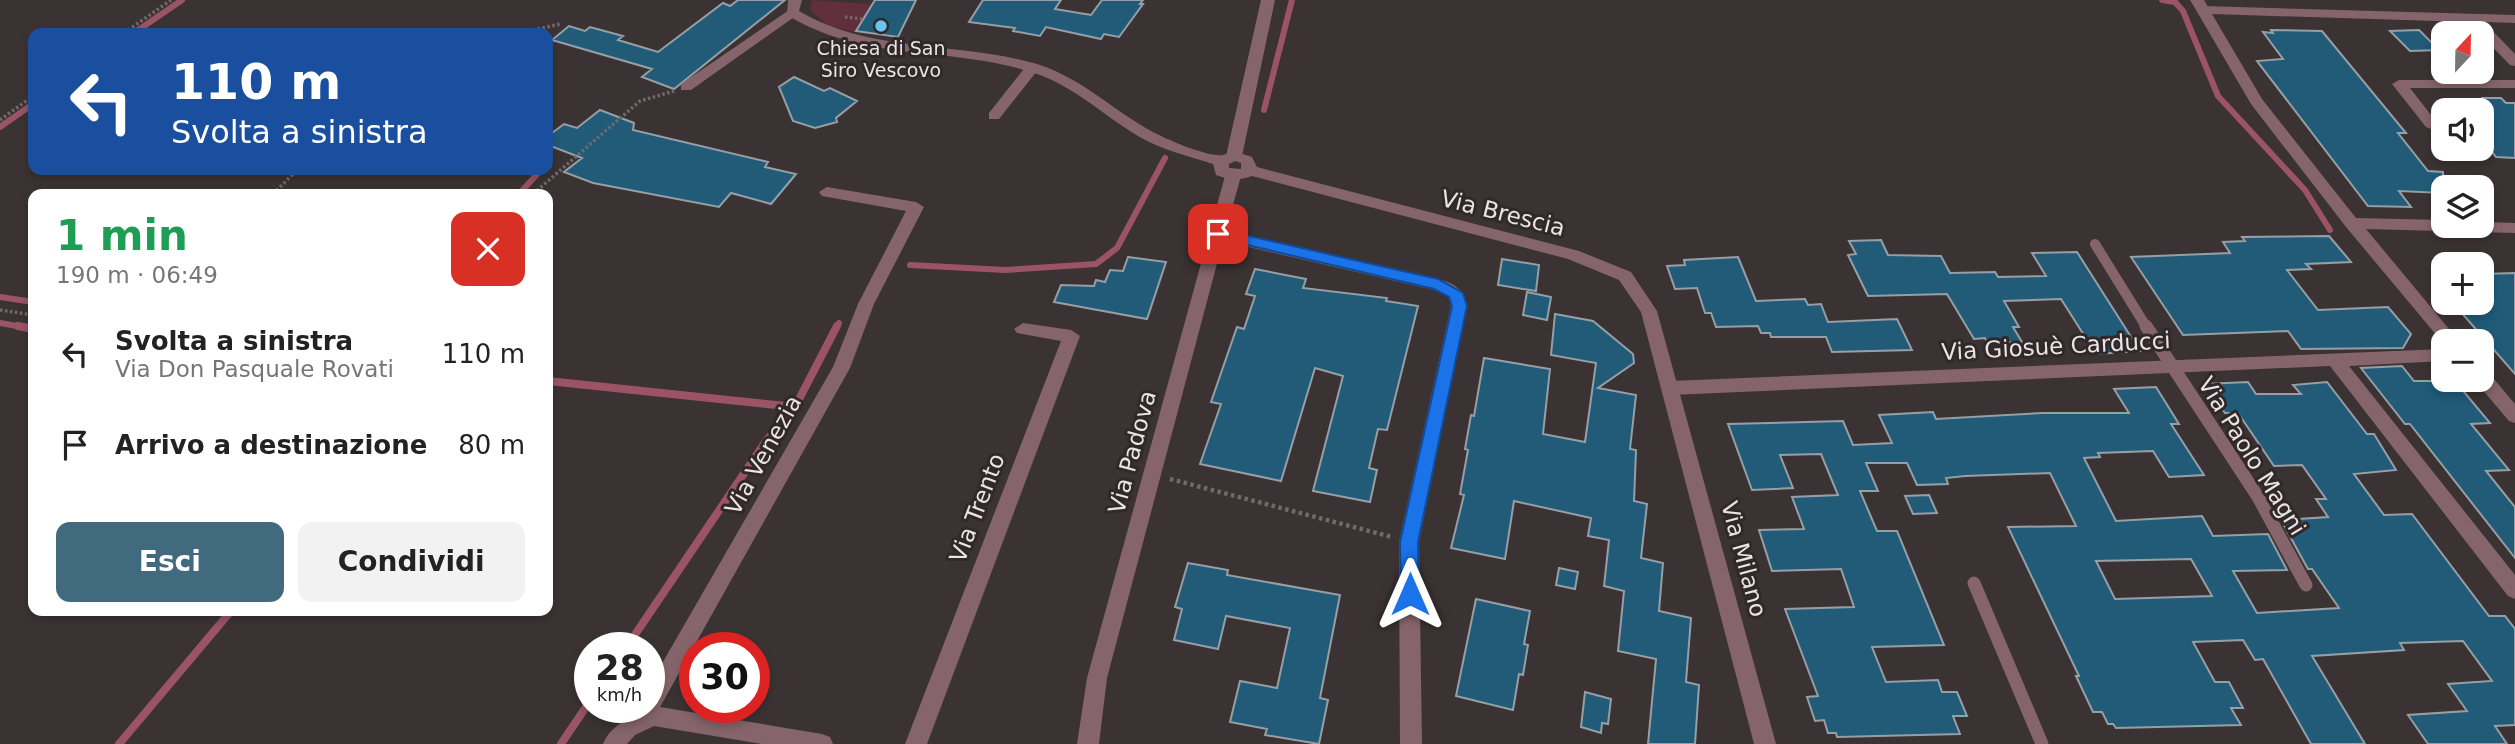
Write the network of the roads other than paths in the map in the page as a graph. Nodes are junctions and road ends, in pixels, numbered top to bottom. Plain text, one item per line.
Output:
1 (1268, 0) edge
2 (2200, 5) edge
3 (793, 6) edge
4 (2472, 18) junction
5 (2515, 19) edge
6 (2515, 62) edge
7 (1032, 68) junction
8 (2515, 84) edge
9 (687, 87) road end
10 (994, 116) dead end
11 (2431, 124) dead end
12 (1227, 159) junction
13 (1241, 173) junction
14 (827, 192) dead end
15 (2352, 223) junction
16 (2515, 228) edge
17 (1218, 234) junction
18 (2095, 244) dead end
19 (1023, 329) dead end
20 (2441, 329) edge
21 (2431, 355) edge
22 (2334, 359) junction
23 (2169, 366) junction
24 (1671, 388) junction
25 (2494, 391) edge
26 (2515, 416) edge
27 (1974, 583) dead end
28 (2306, 585) dead end
29 (2515, 590) edge
30 (665, 680) edge
31 (665, 718) edge
32 (639, 723) edge
33 (614, 744) edge
34 (822, 744) edge
35 (916, 744) edge
36 (1088, 744) edge
37 (1411, 744) edge
38 (1765, 744) edge
39 (2042, 744) edge

1 - 12 street
2 - 4 street
2 - 15 street
3 - 7 street
3 - 9 street
4 - 5 street
4 - 6 street
7 - 10 street
7 - 12 street
8 - 11 street
12 - 13 street
13 - 17 street, Via Padova
13 - 24 street, Via Brescia
14 - 30 street, Via Venezia
15 - 16 street
15 - 20 street
17 - 36 street, Via Padova
17 - 37 street
18 - 23 lane, Via Paolo Magni
19 - 35 street, Via Trento
21 - 22 street, Via Giosuè Carducci
22 - 23 street, Via Giosuè Carducci
22 - 29 street
23 - 24 street, Via Giosuè Carducci
23 - 28 lane, Via Paolo Magni
24 - 38 street, Via Milano
25 - 26 street
27 - 39 lane
31 - 34 street
32 - 33 street

